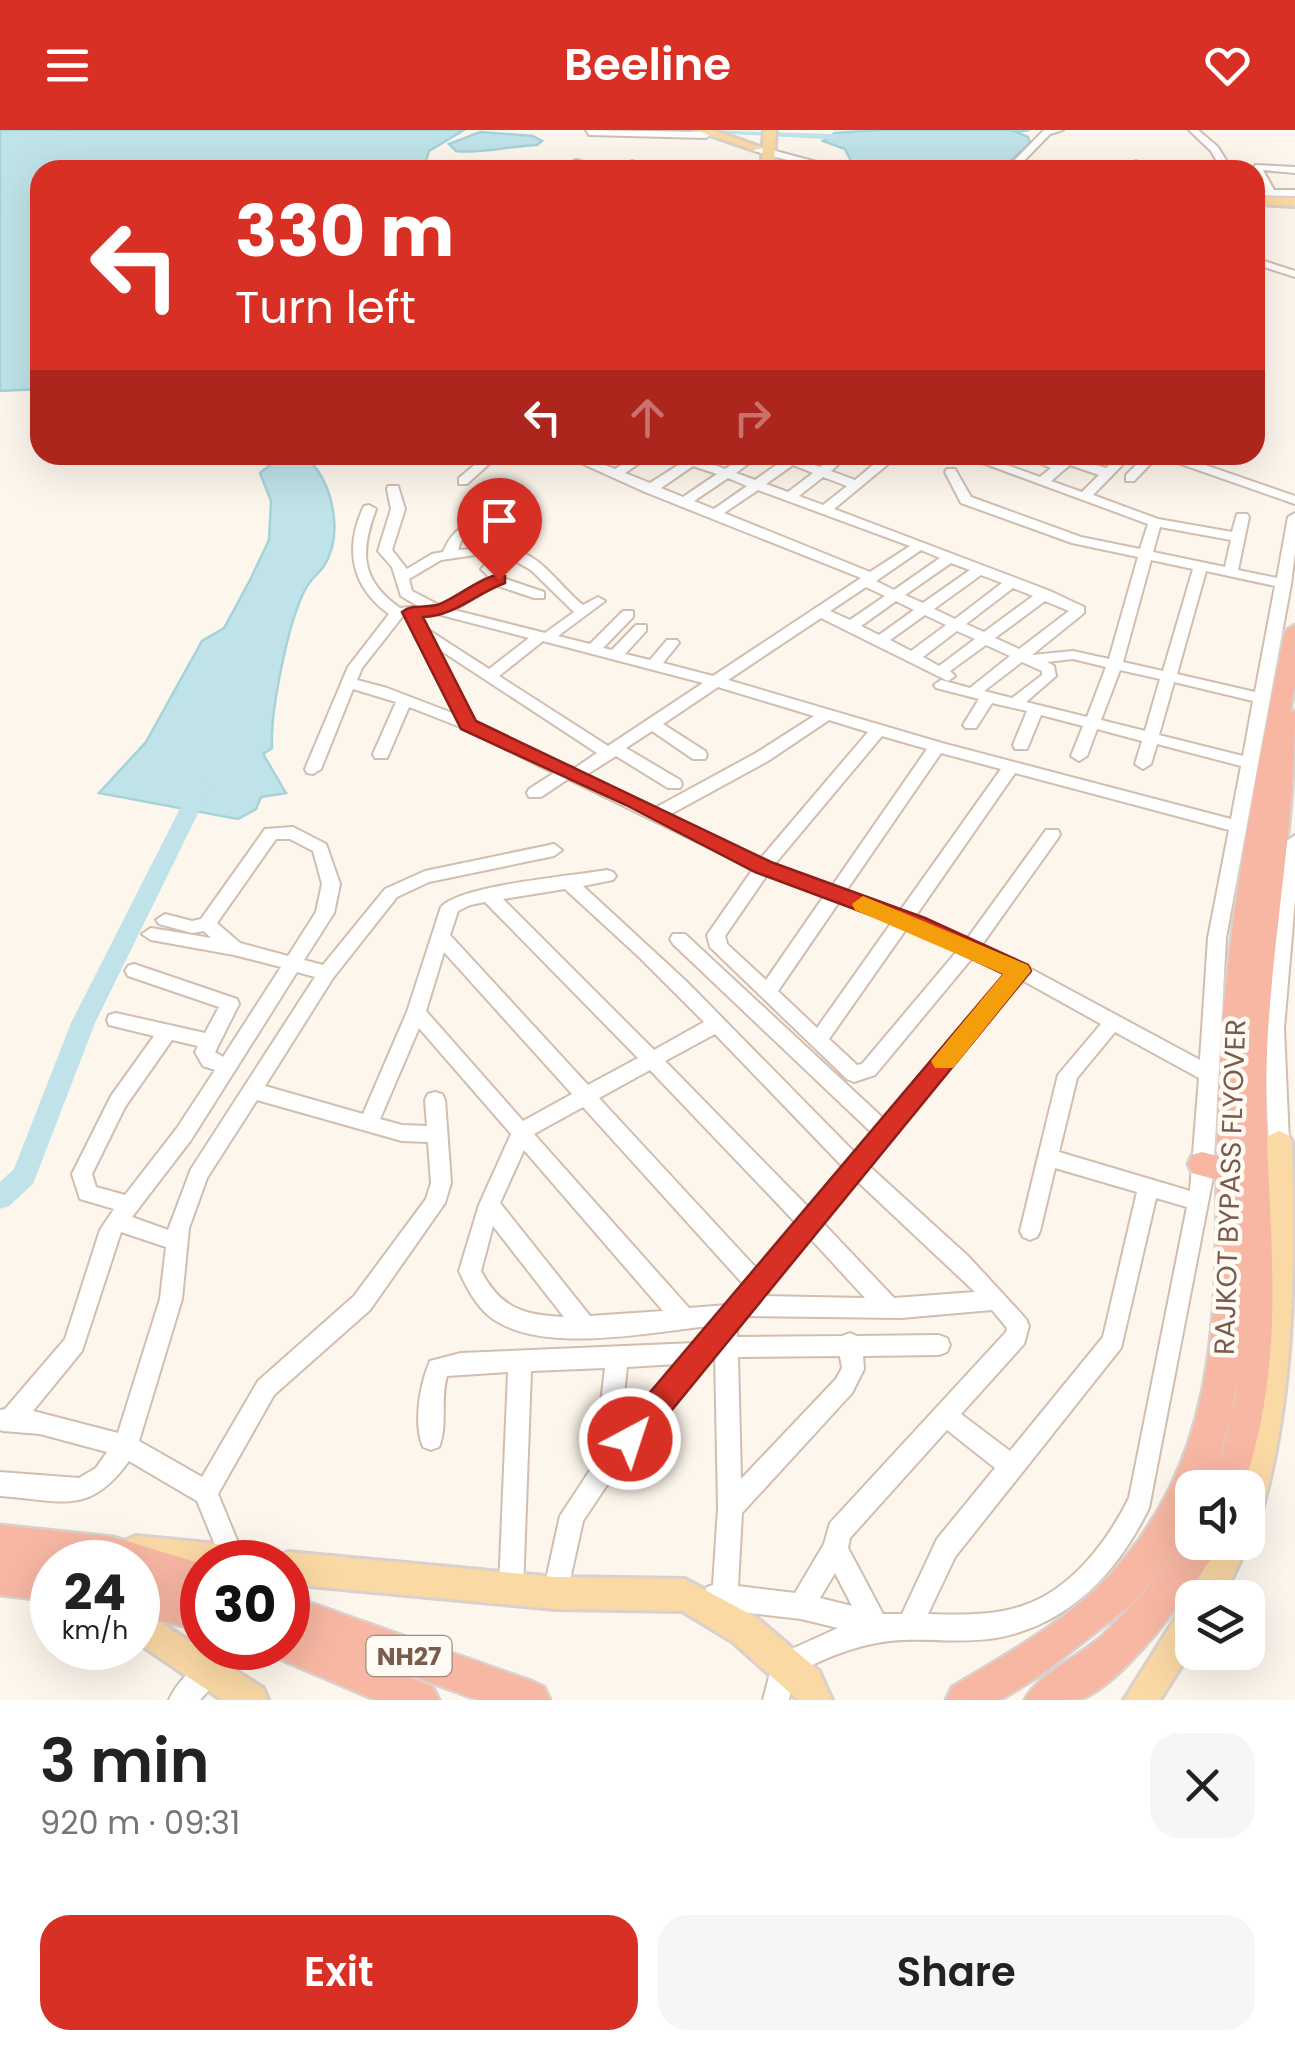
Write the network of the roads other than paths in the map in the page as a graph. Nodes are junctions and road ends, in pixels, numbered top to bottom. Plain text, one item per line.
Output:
1 (1059, 130) edge
2 (1193, 130) edge
3 (589, 132) edge
4 (703, 132) edge
5 (762, 142) edge
6 (810, 160) edge
7 (1020, 160) edge
8 (1221, 160) edge
9 (1265, 167) edge
10 (1290, 169) edge
11 (1295, 184) edge
12 (1265, 185) edge
13 (1271, 192) junction
14 (1265, 194) edge
15 (1265, 196) edge
16 (1295, 198) edge
17 (1265, 263) edge
18 (1295, 272) edge
19 (481, 465) edge
20 (602, 465) edge
21 (630, 465) edge
22 (694, 465) edge
23 (711, 465) edge
24 (739, 465) edge
25 (785, 465) edge
26 (808, 465) edge
27 (831, 465) edge
28 (880, 465) edge
29 (995, 465) edge
30 (1062, 465) edge
31 (1080, 465) edge
32 (1115, 465) edge
33 (1145, 465) edge
34 (1193, 465) edge
35 (822, 472) junction
36 (951, 472) dead end
37 (1107, 473) junction
38 (616, 474) junction
39 (726, 474) junction
40 (463, 481) dead end
41 (1042, 482) junction
42 (856, 484) junction
43 (756, 485) junction
44 (393, 488) dead end
45 (650, 489) junction
46 (1084, 496) junction
47 (790, 498) junction
48 (1295, 500) edge
49 (684, 502) junction
50 (1113, 505) junction
51 (369, 509) dead end
52 (825, 510) junction
53 (715, 514) junction
54 (1295, 516) edge
55 (1242, 517) dead end
56 (1155, 522) junction
57 (472, 526) dead end
58 (1237, 537) junction
59 (920, 545) junction
60 (450, 552) junction
61 (470, 552) dead end
62 (1148, 556) junction
63 (950, 557) junction
64 (1200, 567) junction
65 (980, 569) junction
66 (1231, 573) junction
67 (401, 578) junction
68 (499, 580) junction
69 (870, 580) junction
70 (1012, 582) junction
71 (1284, 584) junction
72 (1046, 594) junction
73 (539, 595) dead end
74 (894, 595) junction
75 (598, 601) dead end
76 (437, 609) junction
77 (580, 610) junction
78 (926, 610) junction
79 (404, 612) junction
80 (820, 612) junction
81 (628, 614) dead end
82 (956, 625) junction
83 (851, 626) junction
84 (640, 628) dead end
85 (420, 631) junction
86 (1295, 631) edge
87 (544, 636) junction
88 (986, 639) junction
89 (880, 642) junction
90 (672, 644) dead end
91 (594, 649) junction
92 (616, 655) junction
93 (1026, 657) junction
94 (912, 658) junction
95 (1115, 664) junction
96 (654, 665) junction
97 (1169, 676) junction
98 (488, 677) junction
99 (946, 679) junction
100 (718, 682) junction
101 (348, 683) junction
102 (979, 696) junction
103 (1263, 698) junction
104 (404, 700) junction
105 (1013, 704) junction
106 (1035, 710) junction
107 (826, 714) junction
108 (1295, 718) edge
109 (1092, 723) junction
110 (654, 724) junction
111 (468, 725) junction
112 (971, 726) dead end
113 (878, 730) junction
114 (1152, 739) junction
115 (1021, 745) dead end
116 (937, 747) junction
117 (612, 751) junction
118 (381, 754) dead end
119 (700, 755) dead end
120 (1079, 756) dead end
121 (1143, 764) dead end
122 (1250, 764) junction
123 (1012, 766) junction
124 (314, 769) dead end
125 (573, 773) junction
126 (674, 784) dead end
127 (535, 793) dead end
128 (657, 814) junction
129 (1238, 827) junction
130 (1052, 834) dead end
131 (1295, 840) edge
132 (554, 850) dead end
133 (763, 867) junction
134 (607, 876) dead end
135 (570, 884) junction
136 (837, 894) junction
137 (489, 895) junction
138 (165, 920) dead end
139 (907, 920) junction
140 (207, 924) junction
141 (151, 934) dead end
142 (440, 935) junction
143 (678, 938) dead end
144 (234, 948) junction
145 (970, 948) junction
146 (290, 965) junction
147 (134, 971) dead end
148 (1020, 971) junction
149 (327, 973) junction
150 (769, 990) junction
151 (416, 1012) junction
152 (116, 1020) dead end
153 (1113, 1022) junction
154 (1274, 1022) junction
155 (716, 1024) junction
156 (1295, 1028) edge
157 (167, 1032) junction
158 (820, 1040) junction
159 (211, 1042) junction
160 (650, 1061) junction
161 (226, 1066) junction
162 (1207, 1073) junction
163 (250, 1090) junction
164 (587, 1095) junction
165 (435, 1100) dead end
166 (368, 1124) junction
167 (522, 1131) junction
168 (885, 1132) junction
169 (436, 1134) junction
170 (1276, 1134) edge
171 (1050, 1158) junction
172 (856, 1167) junction
173 (1230, 1173) junction
174 (1148, 1187) junction
175 (1198, 1202) junction
176 (489, 1204) junction
177 (123, 1213) junction
178 (808, 1222) junction
179 (1030, 1230) dead end
180 (178, 1242) junction
181 (760, 1287) junction
182 (994, 1300) junction
183 (888, 1307) junction
184 (683, 1318) junction
185 (734, 1323) junction
186 (583, 1324) junction
187 (850, 1343) junction
188 (939, 1345) dead end
189 (703, 1353) junction
190 (617, 1357) junction
191 (520, 1362) junction
192 (945, 1414) junction
193 (5, 1420) edge
194 (431, 1439) dead end
195 (126, 1446) junction
196 (1010, 1465) junction
197 (605, 1468) junction
198 (1233, 1470) edge
199 (1259, 1470) edge
200 (0, 1484) edge
201 (206, 1494) junction
202 (730, 1508) junction
203 (226, 1540) edge
204 (0, 1542) edge
205 (30, 1545) edge
206 (835, 1549) junction
207 (1189, 1560) edge
208 (310, 1570) edge
209 (0, 1577) edge
210 (30, 1581) edge
211 (510, 1590) junction
212 (555, 1593) junction
213 (686, 1595) junction
214 (725, 1597) junction
215 (801, 1606) junction
216 (310, 1621) edge
217 (160, 1625) edge
218 (891, 1626) junction
219 (180, 1643) edge
220 (1175, 1648) edge
221 (310, 1653) edge
222 (783, 1666) junction
223 (210, 1670) joint
224 (1145, 1698) edge
225 (182, 1700) edge
226 (251, 1700) edge
227 (420, 1700) edge
228 (531, 1700) edge
229 (776, 1700) edge
230 (815, 1700) edge
231 (965, 1700) edge
232 (1044, 1700) edge

1 - 7 street
2 - 8 street
3 - 4 street
4 - 5 main road
5 - 6 street
9 - 10 street
10 - 11 street
12 - 13 street
13 - 14 street
13 - 16 street
15 - 16 main road
17 - 18 street
19 - 40 street
20 - 38 street
21 - 38 street
22 - 45 street
23 - 39 street
24 - 39 street
25 - 43 street
26 - 35 street
27 - 35 street
28 - 42 street
29 - 41 street
30 - 41 street
31 - 37 street
32 - 37 street
33 - 50 street
34 - 48 street
35 - 42 street
35 - 47 street
36 - 62 street
37 - 46 street
38 - 45 street
39 - 43 street
39 - 49 street
41 - 46 street
42 - 52 street
43 - 47 street
43 - 53 street
44 - 67 street
45 - 49 street
46 - 50 street
47 - 52 street
49 - 53 street
50 - 56 street
51 - 79 street
52 - 59 street
53 - 69 street
54 - 71 street
55 - 58 street
56 - 58 street
56 - 62 street
57 - 60 street
58 - 66 street
59 - 63 street
59 - 69 street
60 - 61 street
60 - 67 street
62 - 64 street
62 - 95 street
63 - 65 street
63 - 74 street
64 - 66 street
64 - 97 street
65 - 70 street
65 - 78 street
66 - 71 street
67 - 76 street
68 - 73 street
68 - 76 street
68 - 77 street
69 - 74 street
69 - 80 street
70 - 72 street
70 - 82 street
71 - 103 street
72 - 88 street
72 - 93 street
74 - 78 street
74 - 83 street
75 - 77 street
76 - 79 street
76 - 87 street
77 - 87 street
78 - 82 street
78 - 89 street
79 - 85 street
79 - 101 street
80 - 83 street
80 - 100 street
81 - 91 street
82 - 88 street
82 - 94 street
83 - 89 street
84 - 92 street
85 - 98 street
85 - 111 street
86 - 173 highway, RAJKOT BYPASS FLYOVER
87 - 91 street
87 - 98 street
88 - 93 street
88 - 99 street
89 - 94 street
90 - 96 street
91 - 92 street
92 - 96 street
93 - 95 street
93 - 102 street
93 - 105 street
94 - 99 street
95 - 97 street
95 - 109 street
96 - 100 street
97 - 103 street
97 - 114 street
98 - 117 street
99 - 102 street
100 - 107 street
100 - 110 street
101 - 104 street
101 - 124 street
102 - 105 street
102 - 112 street
103 - 122 street
104 - 111 street
104 - 118 street
105 - 106 street
106 - 109 street
106 - 115 street
107 - 113 street
107 - 128 street
108 - 170 highway, RAJKOT BYPASS FLYOVER
109 - 114 street
109 - 120 street
110 - 117 street
110 - 119 street
111 - 125 street
113 - 116 street
113 - 133 street
114 - 121 street
114 - 122 street
116 - 123 street
116 - 136 street
117 - 125 street
117 - 126 street
122 - 129 street
123 - 129 street
123 - 139 street
125 - 127 street
125 - 128 street
128 - 133 street
129 - 162 street
130 - 145 street
131 - 154 street
132 - 149 street
133 - 136 street
133 - 150 street
134 - 135 street
135 - 137 street
135 - 155 street
136 - 139 street
136 - 150 street
137 - 142 street
137 - 160 street
138 - 140 street
139 - 145 street
139 - 158 street
140 - 144 street
140 - 146 street
141 - 144 street
142 - 151 street
142 - 164 street
143 - 168 street
144 - 146 street
145 - 148 street
145 - 158 street
146 - 149 street
146 - 161 street
147 - 159 street
148 - 153 street
148 - 168 street
149 - 163 street
150 - 158 street
151 - 166 street
151 - 167 street
152 - 157 street
153 - 162 street
153 - 171 street
154 - 156 street
154 - 170 street
155 - 160 street
155 - 172 street
157 - 159 street
157 - 177 street
159 - 161 street
160 - 164 street
160 - 178 street
161 - 177 street
162 - 173 street
163 - 166 street
163 - 180 street
164 - 167 street
164 - 181 street
165 - 169 street
166 - 169 street
167 - 176 street
167 - 184 street
168 - 172 street
169 - 201 street
170 - 173 highway, RAJKOT BYPASS FLYOVER
170 - 199 main road
171 - 174 street
171 - 179 street
172 - 178 street
172 - 182 street
173 - 175 street
173 - 198 highway, RAJKOT BYPASS FLYOVER
173 - 231 highway, RAJKOT BYPASS FLYOVER
174 - 175 street
174 - 196 street
175 - 218 street
176 - 186 street
176 - 186 street
177 - 180 street
177 - 193 street
178 - 181 street
178 - 183 street
180 - 195 street
181 - 185 street
182 - 183 street
182 - 192 street
183 - 185 street
184 - 185 street
184 - 186 street
185 - 187 street
185 - 189 street
185 - 202 street
187 - 188 street
187 - 202 street
189 - 190 street
189 - 197 street
190 - 191 street
190 - 197 street
191 - 194 street
191 - 211 street
192 - 196 street
192 - 206 street
193 - 195 street
195 - 200 street
195 - 201 street
196 - 218 street
197 - 212 street
201 - 203 street
202 - 214 street
204 - 205 highway
206 - 215 street
206 - 218 street
207 - 232 highway
208 - 211 main road
209 - 210 highway
211 - 212 main road
212 - 213 main road
213 - 214 street
213 - 222 main road
214 - 215 street
215 - 218 street
216 - 228 highway, NH27
217 - 219 main road
218 - 222 street
220 - 224 main road
221 - 227 highway, NH27
222 - 229 street
222 - 230 main road
223 - 225 street
223 - 226 main road

